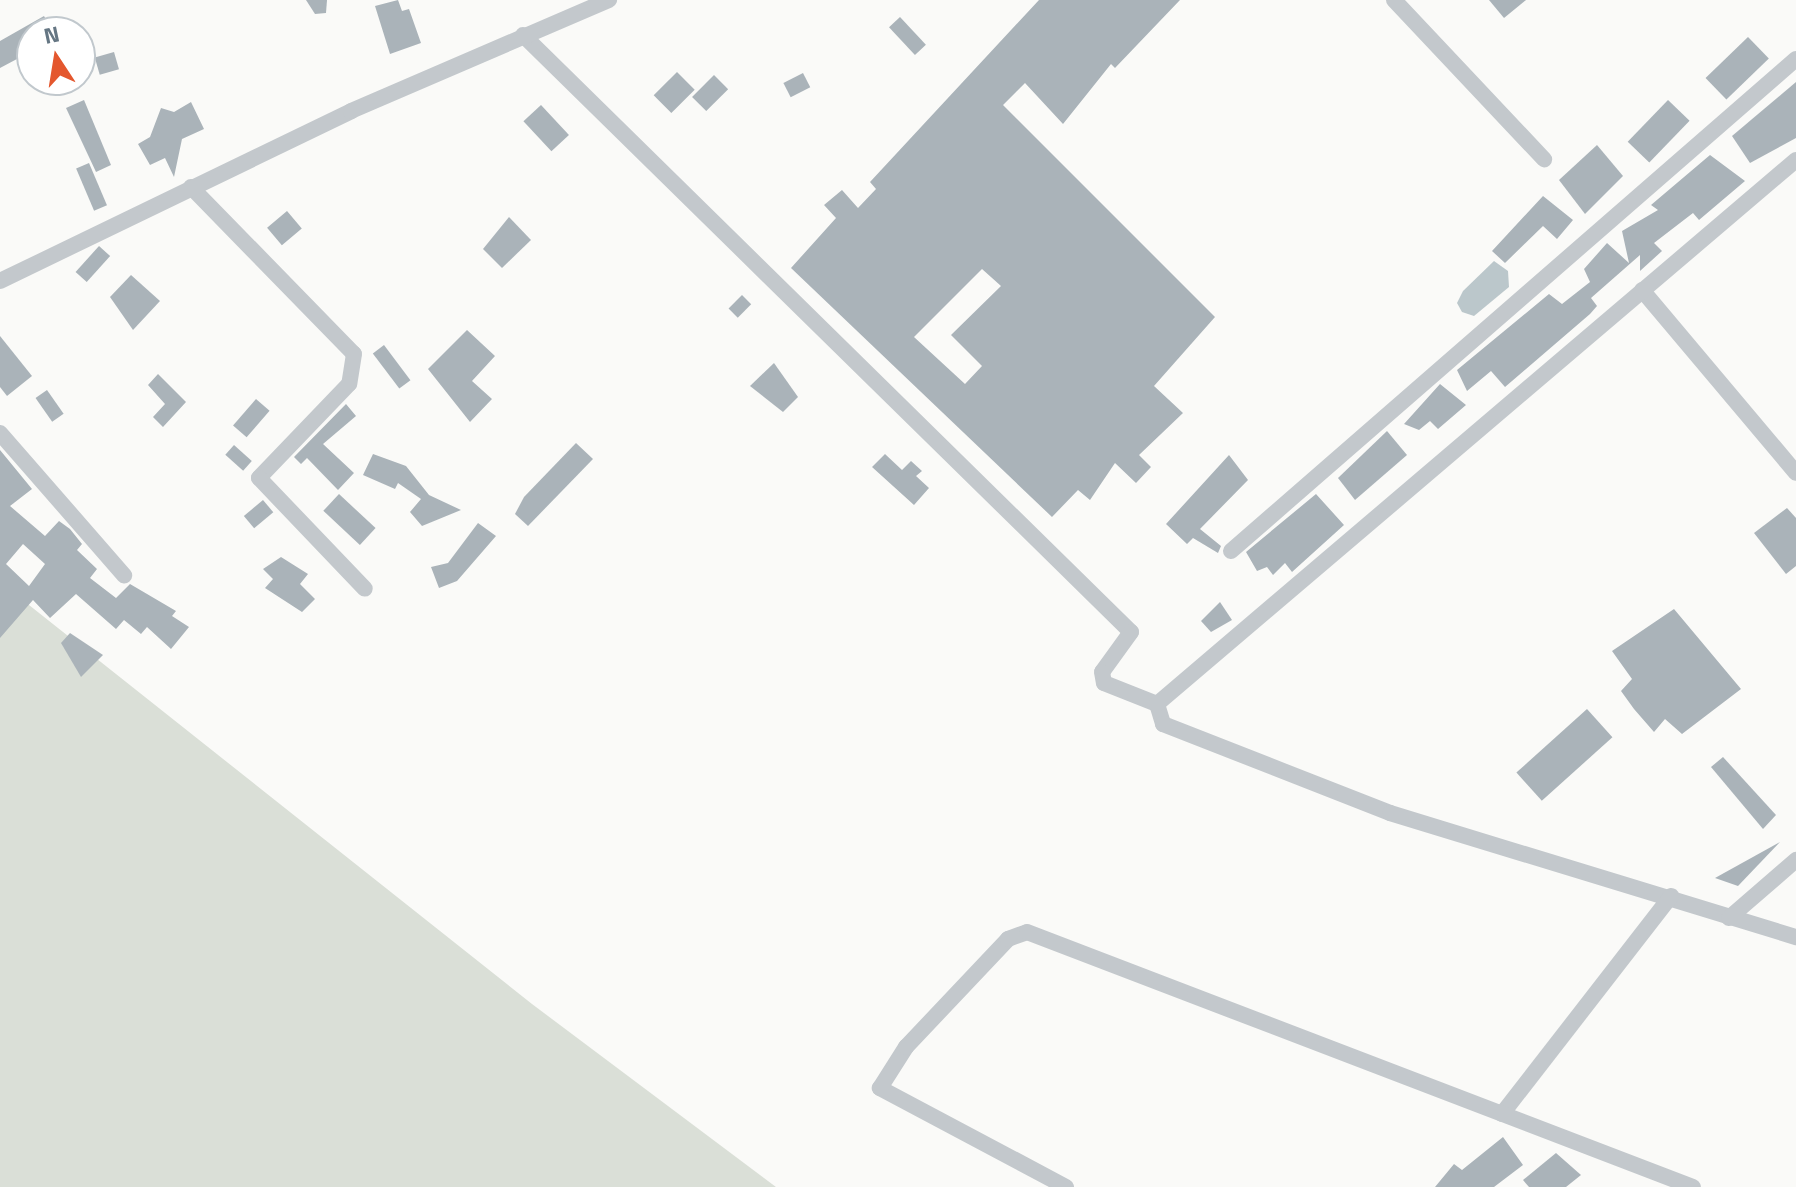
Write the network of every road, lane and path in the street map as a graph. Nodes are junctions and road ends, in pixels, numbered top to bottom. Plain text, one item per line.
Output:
1 (609, 0) edge
2 (1394, 0) edge
3 (523, 35) junction
4 (1796, 59) edge
5 (1544, 159) dead end
6 (1796, 160) edge
7 (191, 187) junction
8 (0, 281) edge
9 (1642, 290) junction
10 (0, 433) edge
11 (1796, 473) edge
12 (1231, 551) dead end
13 (124, 575) dead end
14 (365, 589) dead end
15 (1157, 704) junction
16 (1796, 860) edge
17 (1671, 896) junction
18 (1729, 918) junction
19 (1796, 937) edge
20 (1502, 1114) junction
21 (1066, 1187) edge
22 (1693, 1187) edge

1 - 3 street
2 - 5 street
3 - 7 street
3 - 15 street
4 - 12 street
6 - 9 street
7 - 8 street
7 - 14 street
9 - 11 street
9 - 15 street
10 - 13 street
15 - 17 street
16 - 18 street
17 - 18 street
17 - 20 street
18 - 19 street
20 - 21 street
20 - 22 street

